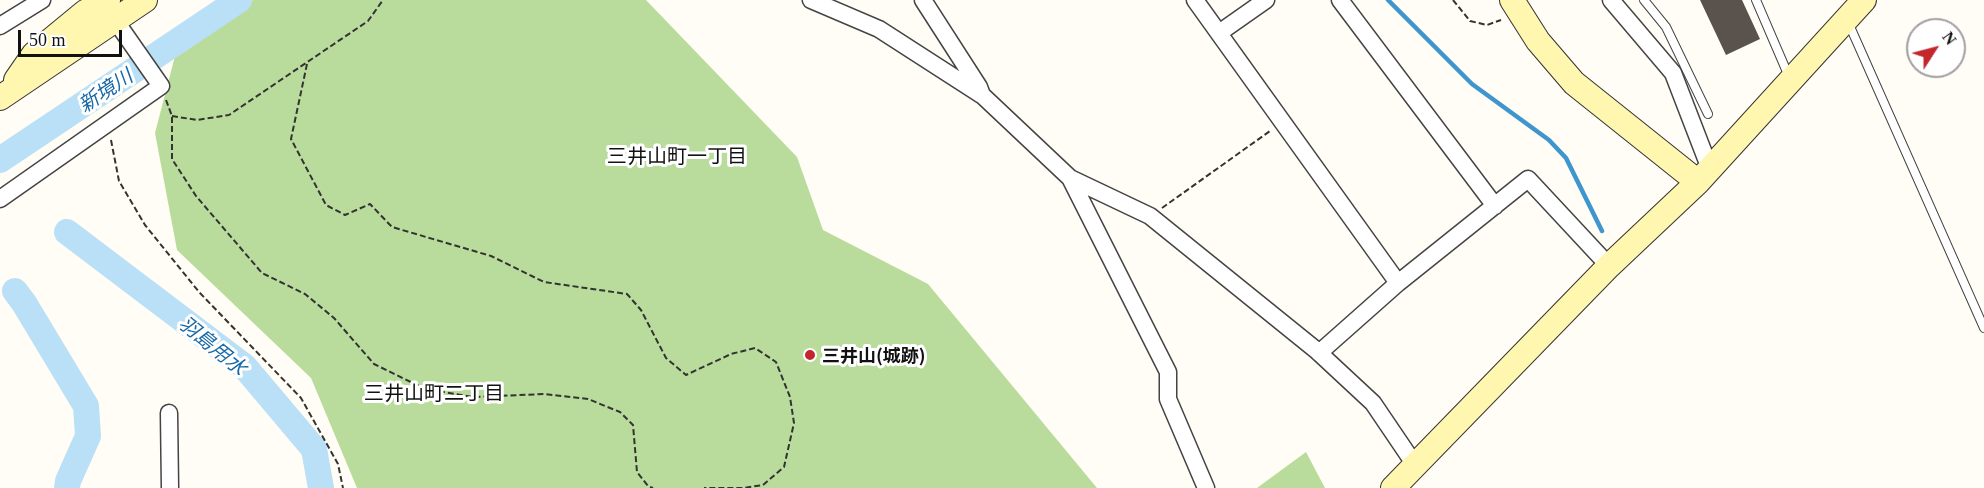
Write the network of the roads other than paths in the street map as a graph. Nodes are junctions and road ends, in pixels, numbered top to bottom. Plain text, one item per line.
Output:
1 (42, 0) edge
2 (145, 0) edge
3 (811, 0) edge
4 (923, 0) edge
5 (1195, 0) edge
6 (1266, 0) edge
7 (1340, 0) edge
8 (1611, 0) edge
9 (1644, 0) edge
10 (1756, 0) edge
11 (1864, 0) edge
12 (83, 6) edge
13 (1516, 7) edge
14 (111, 10) edge
15 (1847, 18) junction
16 (0, 26) edge
17 (1218, 33) junction
18 (1790, 79) junction
19 (3, 96) edge
20 (982, 96) junction
21 (1708, 114) dead end
22 (1704, 175) junction
23 (1070, 178) junction
24 (0, 199) edge
25 (1496, 206) junction
26 (1609, 266) junction
27 (1398, 283) junction
28 (1984, 328) edge
29 (1319, 353) junction
30 (169, 413) dead end
31 (1416, 465) junction
32 (171, 488) edge
33 (1206, 488) edge
34 (1393, 488) edge

1 - 16 street
2 - 14 street
3 - 20 street
4 - 20 street
5 - 17 street
6 - 17 street
7 - 25 street
8 - 22 street
9 - 21 lane
10 - 18 lane
11 - 15 street
12 - 14 street
12 - 19 street
13 - 22 street
14 - 19 street
14 - 24 street
15 - 18 street
15 - 28 lane
17 - 27 street
18 - 22 street
20 - 23 street
22 - 26 street
23 - 29 street
23 - 33 street
25 - 26 street
25 - 27 street
26 - 31 street
27 - 29 street
29 - 31 street
30 - 32 street
31 - 34 street

